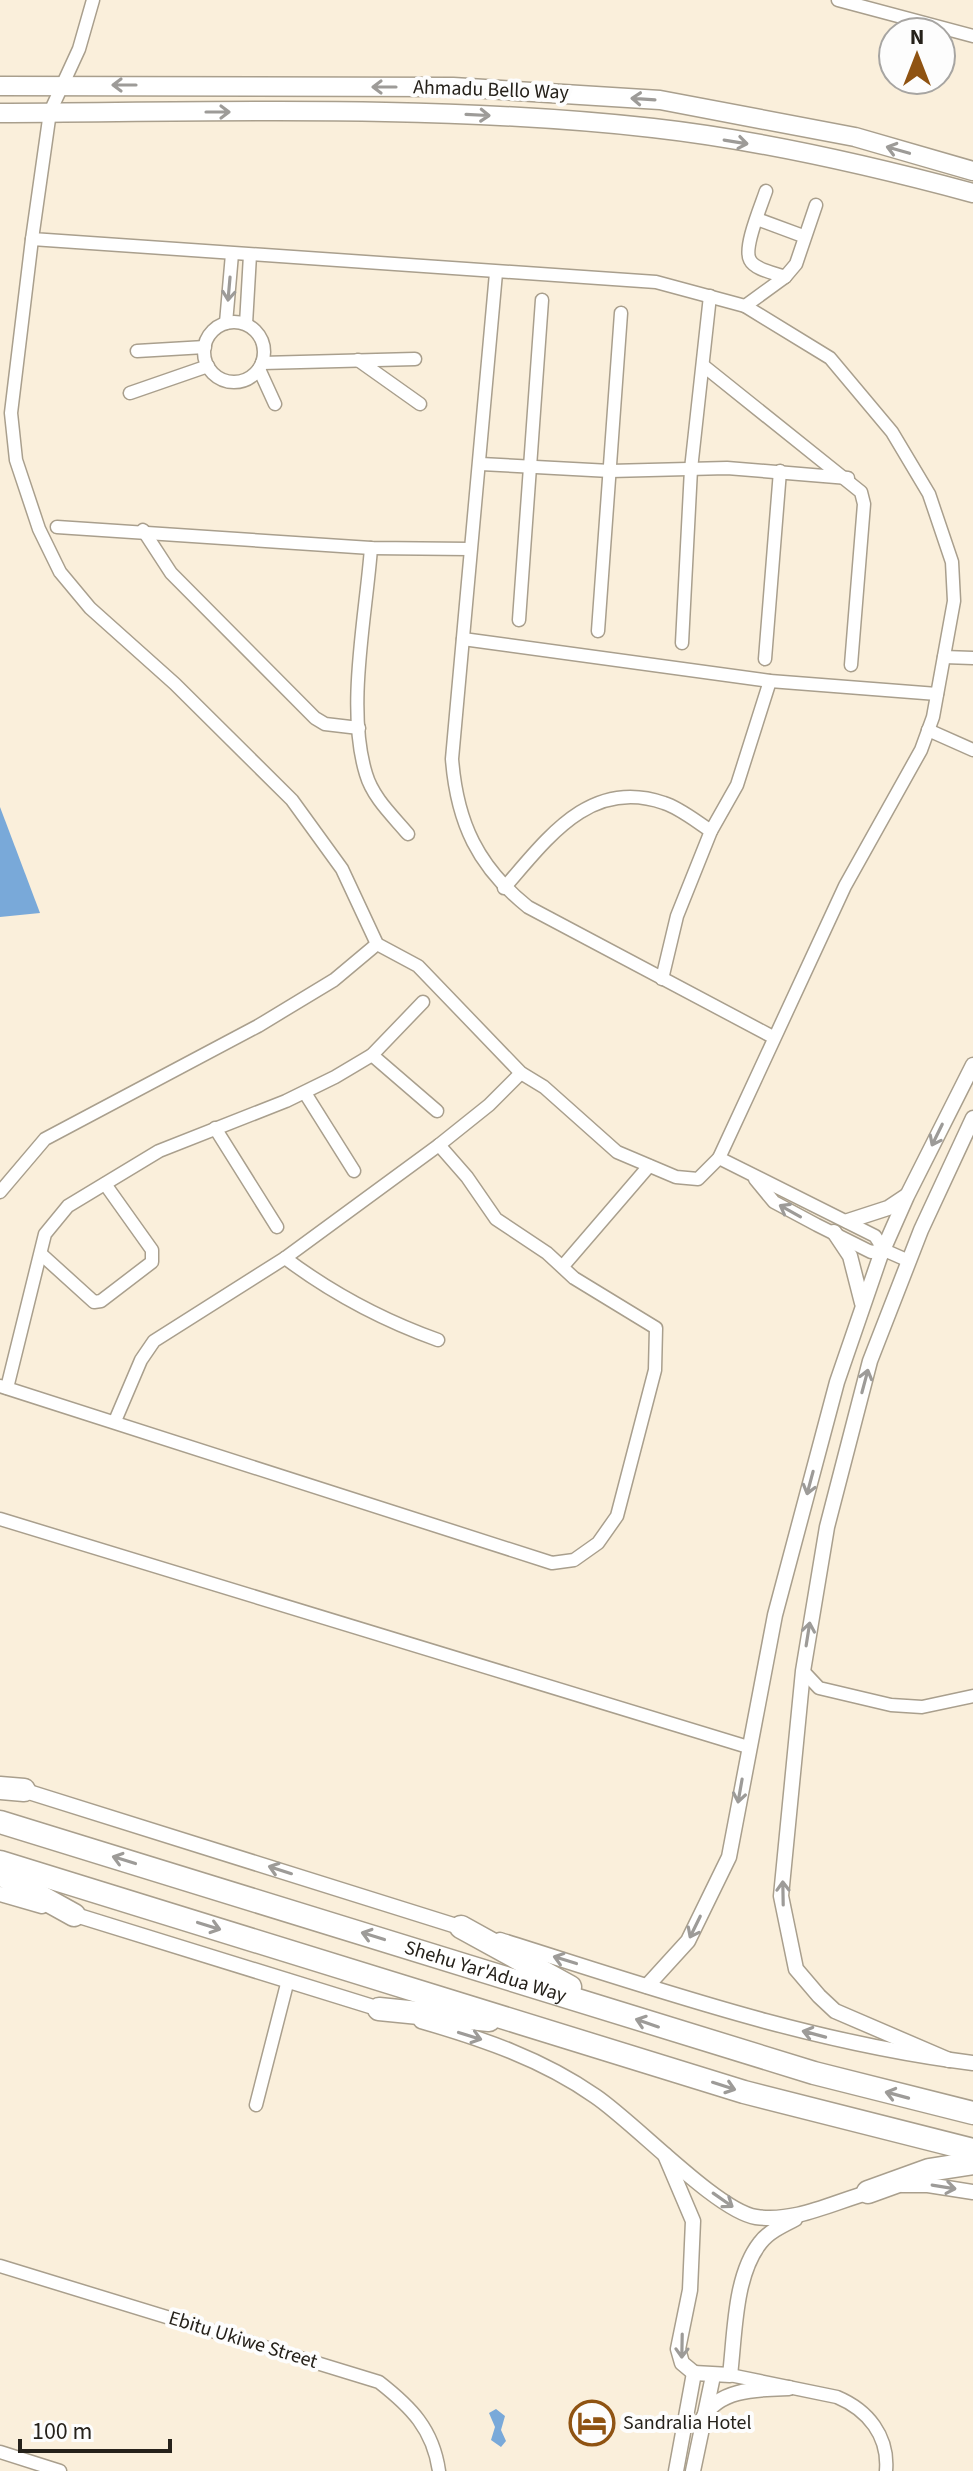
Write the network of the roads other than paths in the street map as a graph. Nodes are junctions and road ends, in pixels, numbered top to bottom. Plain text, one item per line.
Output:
1 (93, 0) edge
2 (838, 0) edge
3 (973, 36) edge
4 (60, 85) junction
5 (0, 86) edge
6 (50, 112) junction
7 (0, 113) edge
8 (973, 171) edge
9 (766, 191) dead end
10 (973, 193) edge
11 (816, 205) dead end
12 (757, 219) junction
13 (803, 236) junction
14 (32, 239) junction
15 (232, 254) junction
16 (250, 255) junction
17 (496, 273) junction
18 (785, 277) junction
19 (710, 296) junction
20 (542, 300) dead end
21 (745, 306) junction
22 (621, 313) dead end
23 (226, 323) junction
24 (246, 324) junction
25 (205, 347) junction
26 (137, 351) dead end
27 (415, 359) dead end
28 (358, 360) junction
29 (208, 366) junction
30 (261, 366) junction
31 (705, 367) junction
32 (130, 393) dead end
33 (275, 404) dead end
34 (420, 404) dead end
35 (481, 464) junction
36 (530, 468) junction
37 (691, 469) junction
38 (610, 471) junction
39 (780, 471) junction
40 (848, 478) junction
41 (57, 527) dead end
42 (143, 530) junction
43 (371, 548) junction
44 (470, 549) junction
45 (519, 620) dead end
46 (598, 631) dead end
47 (463, 639) junction
48 (682, 643) dead end
49 (944, 657) junction
50 (973, 658) edge
51 (765, 659) dead end
52 (851, 665) dead end
53 (770, 681) junction
54 (937, 694) junction
55 (359, 728) junction
56 (928, 730) junction
57 (973, 750) edge
58 (711, 831) junction
59 (408, 834) dead end
60 (504, 888) junction
61 (377, 944) junction
62 (662, 979) junction
63 (423, 1002) dead end
64 (773, 1037) junction
65 (372, 1055) junction
66 (973, 1065) edge
67 (521, 1073) junction
68 (305, 1093) junction
69 (437, 1111) dead end
70 (973, 1118) edge
71 (215, 1128) junction
72 (968, 1138) edge
73 (439, 1145) junction
74 (719, 1158) junction
75 (649, 1166) junction
76 (354, 1171) dead end
77 (755, 1179) junction
78 (105, 1184) junction
79 (0, 1192) edge
80 (907, 1196) junction
81 (848, 1221) junction
82 (277, 1227) dead end
83 (834, 1232) junction
84 (884, 1250) junction
85 (41, 1254) junction
86 (285, 1258) junction
87 (909, 1261) junction
88 (563, 1266) junction
89 (862, 1303) junction
90 (438, 1340) dead end
91 (4, 1387) edge
92 (115, 1421) junction
93 (0, 1519) edge
94 (803, 1671) junction
95 (819, 1688) junction
96 (973, 1696) edge
97 (800, 1697) junction
98 (748, 1747) junction
99 (0, 1785) edge
100 (24, 1790) joint
101 (0, 1822) edge
102 (0, 1862) edge
103 (0, 1874) edge
104 (0, 1894) edge
105 (74, 1915) junction
106 (461, 1927) junction
107 (288, 1980) junction
108 (647, 1986) junction
109 (379, 2009) junction
110 (613, 2010) junction
111 (867, 2026) junction
112 (575, 2037) junction
113 (860, 2046) junction
114 (949, 2060) junction
115 (973, 2063) edge
116 (256, 2105) dead end
117 (973, 2113) edge
118 (973, 2150) edge
119 (663, 2151) junction
120 (973, 2163) edge
121 (868, 2192) junction
122 (973, 2192) edge
123 (814, 2210) junction
124 (0, 2266) edge
125 (730, 2375) junction
126 (692, 2378) junction
127 (710, 2382) junction
128 (789, 2388) junction
129 (702, 2418) junction
130 (0, 2452) edge
131 (60, 2471) edge
132 (439, 2471) edge
133 (676, 2471) edge
134 (693, 2471) edge
135 (886, 2471) edge

1 - 4 street
2 - 3 street
4 - 5 main road, Ahmadu Bello Way
4 - 6 street
8 -> 4 main road, Ahmadu Bello Way
6 - 7 main road, Ahmadu Bello Way
6 -> 10 main road, Ahmadu Bello Way
6 - 14 street
9 - 12 street
11 - 13 street
12 - 13 street
12 - 18 street
13 - 18 street
14 - 15 street
14 - 61 street
15 - 16 street
15 -> 23 street
16 - 17 street
16 - 24 street
17 - 19 street
17 - 35 street
18 - 21 street
19 - 21 street
19 - 31 street
20 - 36 street
21 - 49 street
22 - 38 street
23 - 24 street
23 - 25 street
24 - 30 street
25 - 26 street
25 - 29 street
27 - 28 street
28 - 30 street
28 - 34 street
29 - 30 street
29 - 32 street
30 - 33 street
31 - 37 street
31 - 40 street
35 - 36 street
35 - 44 street
36 - 38 street
36 - 45 street
37 - 38 street
37 - 39 street
37 - 48 street
38 - 46 street
39 - 40 street
39 - 51 street
40 - 52 street
41 - 42 street
42 - 43 street
42 - 55 street
43 - 44 street
43 - 55 street
44 - 47 street
47 - 53 street
47 - 60 street
49 - 50 street
49 - 54 street
53 - 54 street
53 - 58 street
54 - 56 street
55 - 59 street
56 - 57 street
56 - 64 street
58 - 60 street
58 - 62 street
60 - 62 street
61 - 67 street
61 - 79 street
62 - 64 street
63 - 65 street
64 - 74 street
65 - 68 street
65 - 69 street
66 -> 80 street
67 - 73 street
67 - 75 street
68 - 71 street
68 - 76 street
70 - 72 street
71 - 78 street
71 - 82 street
72 - 87 street
73 - 86 street
73 - 88 street
74 - 75 street
74 - 77 street
75 - 88 street
77 - 81 street
83 -> 77 street
78 - 85 street
78 - 85 street
80 - 81 street
80 - 84 street
81 - 84 street
83 - 84 street
83 - 89 street
84 - 87 street
84 - 89 street
85 - 91 street
86 - 90 street
86 - 92 street
94 -> 87 street
88 - 92 street
89 -> 98 street
91 - 92 street
93 - 98 street
94 - 95 street
94 - 97 street
95 - 96 street
95 - 97 street
111 -> 97 street
98 -> 108 street
99 - 100 highway
106 -> 100 street
110 -> 101 highway, Shehu Yar'Adua Way
102 -> 112 highway, Shehu Yar'Adua Way
103 - 105 highway
104 - 105 street
105 - 107 street
108 -> 106 street
106 - 110 highway
107 - 109 street
107 - 116 street
113 -> 108 street
109 - 112 highway
109 -> 119 street
117 -> 110 highway, Shehu Yar'Adua Way
111 - 113 street
111 - 114 street
112 -> 118 highway, Shehu Yar'Adua Way
113 - 114 street
114 - 115 street
119 -> 123 street
119 -> 126 street
120 - 121 highway
121 -> 122 street
121 - 123 street
123 - 125 street
124 - 132 street, Ebitu Ukiwe Street
125 - 127 street
125 - 128 street
126 - 127 street
126 - 133 street
127 - 129 street
128 - 129 street
128 - 135 street
129 - 134 street
130 - 131 street

